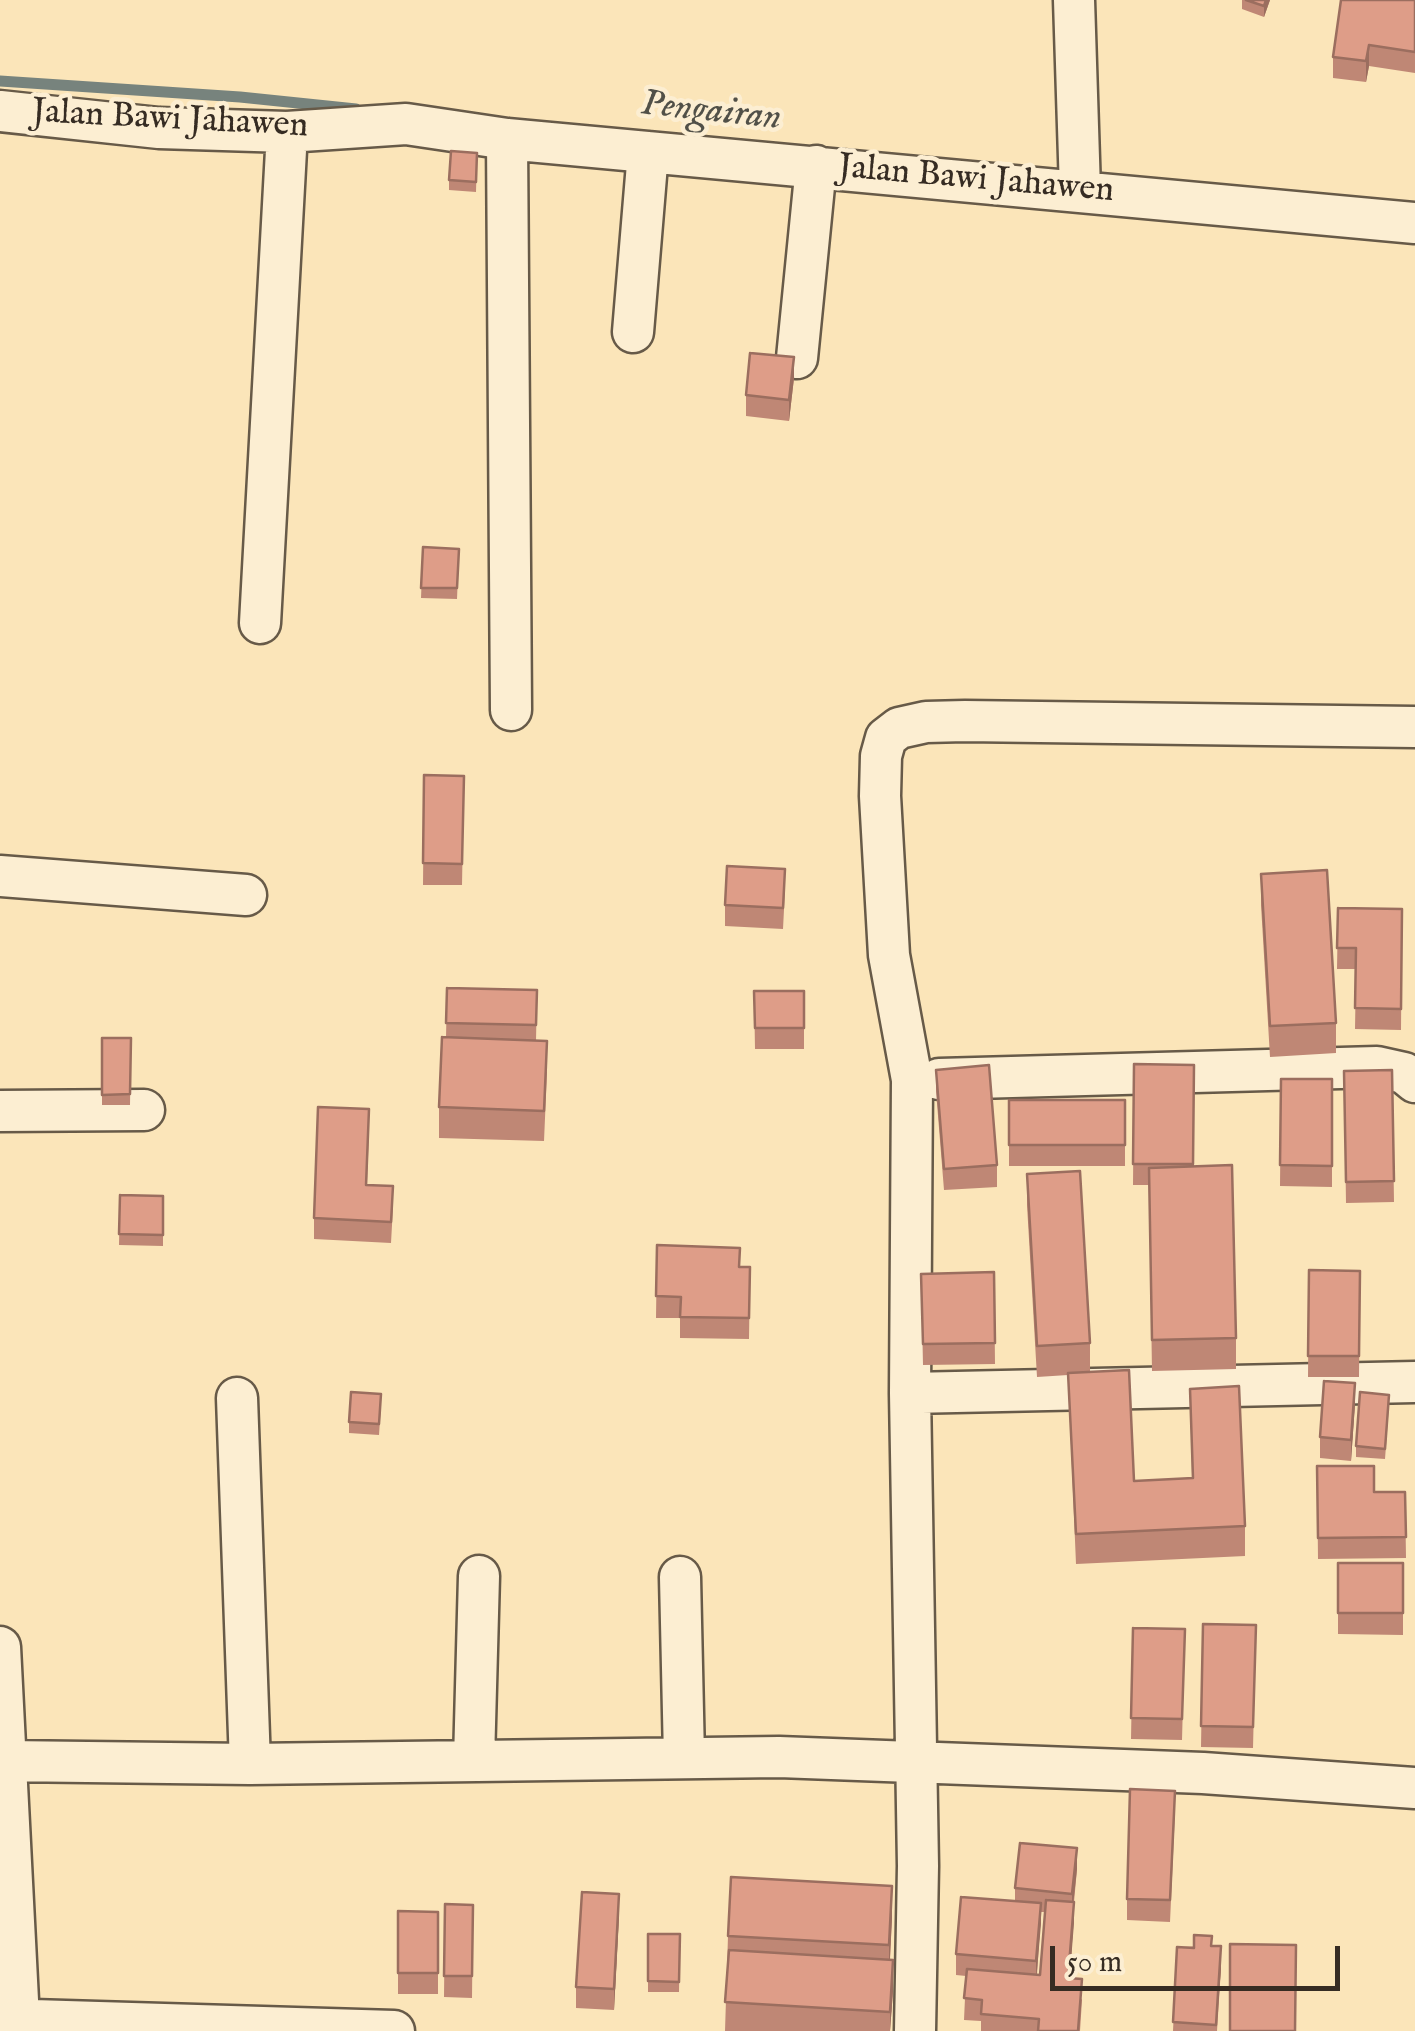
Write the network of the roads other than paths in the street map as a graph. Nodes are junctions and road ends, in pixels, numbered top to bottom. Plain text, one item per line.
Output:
1 (1074, 0) edge
2 (0, 111) edge
3 (288, 132) junction
4 (507, 139) junction
5 (648, 152) junction
6 (816, 166) junction
7 (1080, 190) junction
8 (1415, 223) edge
9 (633, 332) dead end
10 (797, 358) edge
11 (260, 623) dead end
12 (512, 710) dead end
13 (1415, 727) edge
14 (0, 876) edge
15 (246, 895) dead end
16 (912, 1080) junction
17 (1415, 1082) edge
18 (144, 1110) dead end
19 (0, 1111) edge
20 (1415, 1382) edge
21 (910, 1393) junction
22 (236, 1398) dead end
23 (479, 1576) dead end
24 (680, 1577) dead end
25 (0, 1647) edge
26 (684, 1758) junction
27 (474, 1761) junction
28 (6, 1762) junction
29 (915, 1762) junction
30 (250, 1764) junction
31 (1415, 1788) edge
32 (9, 2020) edge
33 (394, 2031) edge
34 (915, 2031) edge

1 - 7 street
2 - 3 street, Jalan Bawi Jahawen
3 - 4 street, Jalan Bawi Jahawen
3 - 11 street
4 - 5 street, Jalan Bawi Jahawen
4 - 12 street
5 - 6 street, Jalan Bawi Jahawen
5 - 9 street
6 - 7 street, Jalan Bawi Jahawen
6 - 10 street
7 - 8 street, Jalan Bawi Jahawen
13 - 16 street
14 - 15 street
16 - 17 street
16 - 21 street
18 - 19 street
20 - 21 street
21 - 29 street
22 - 30 street
23 - 27 street
24 - 26 street
25 - 28 street
26 - 27 street
26 - 29 street
27 - 30 street
28 - 30 street
28 - 32 street
29 - 31 street
29 - 34 street
32 - 33 street

